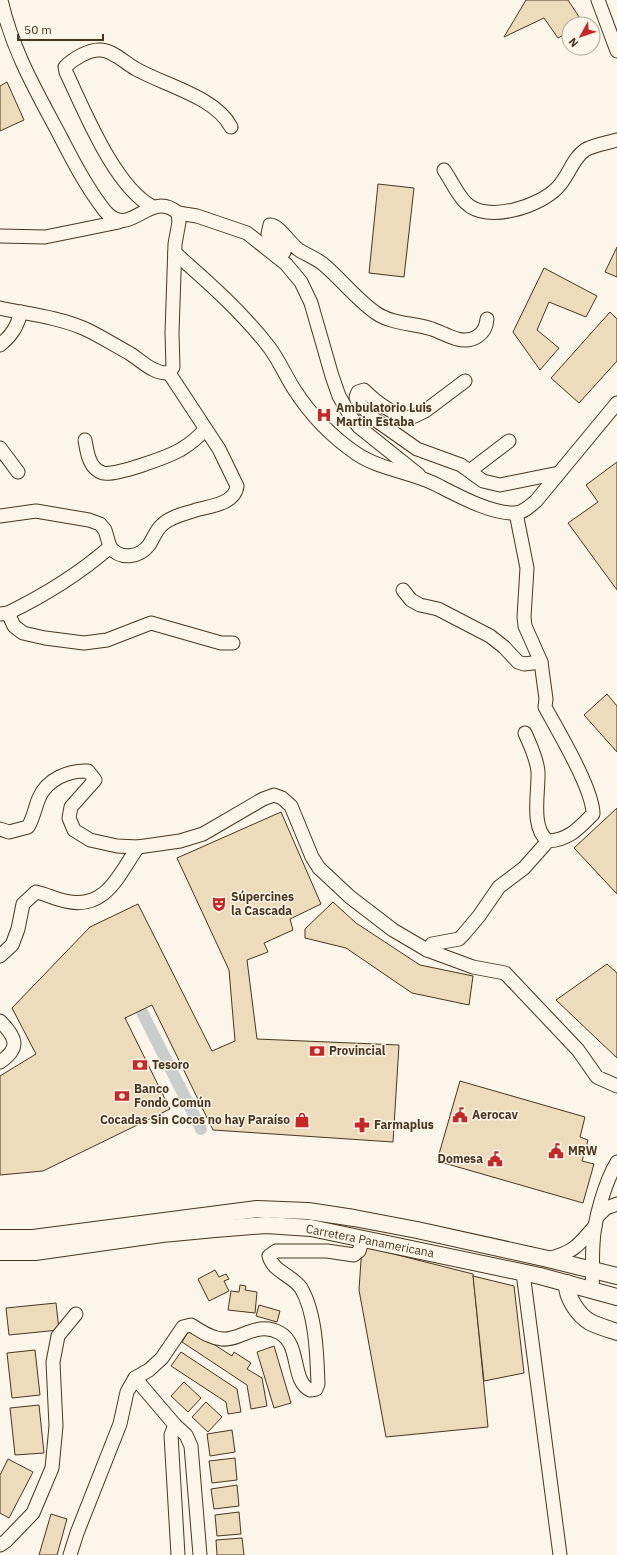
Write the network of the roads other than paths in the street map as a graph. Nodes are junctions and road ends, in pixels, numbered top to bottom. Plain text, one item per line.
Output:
1 (1, 0) edge
2 (598, 0) edge
3 (617, 51) edge
4 (231, 127) dead end
5 (617, 140) edge
6 (444, 170) dead end
7 (153, 207) junction
8 (178, 213) junction
9 (119, 222) junction
10 (0, 236) edge
11 (175, 253) junction
12 (301, 282) junction
13 (0, 308) edge
14 (21, 312) junction
15 (487, 319) dead end
16 (0, 345) edge
17 (169, 373) junction
18 (465, 381) dead end
19 (617, 403) edge
20 (205, 429) junction
21 (85, 440) dead end
22 (509, 441) dead end
23 (0, 448) edge
24 (471, 470) junction
25 (18, 472) dead end
26 (559, 473) junction
27 (426, 480) junction
28 (516, 513) junction
29 (0, 516) edge
30 (110, 547) junction
31 (403, 590) dead end
32 (4, 614) edge
33 (233, 643) dead end
34 (541, 662) junction
35 (525, 733) dead end
36 (0, 829) edge
37 (548, 841) junction
38 (138, 847) junction
39 (427, 950) junction
40 (0, 956) edge
41 (0, 1021) edge
42 (0, 1062) edge
43 (617, 1086) edge
44 (617, 1162) edge
45 (617, 1204) edge
46 (596, 1221) junction
47 (0, 1238) edge
48 (363, 1238) junction
49 (0, 1252) edge
50 (548, 1258) junction
51 (593, 1269) junction
52 (523, 1273) junction
53 (617, 1276) edge
54 (567, 1283) junction
55 (592, 1290) junction
56 (617, 1297) edge
57 (76, 1314) dead end
58 (617, 1332) edge
59 (136, 1378) junction
60 (174, 1425) junction
61 (0, 1545) edge
62 (70, 1555) edge
63 (178, 1555) edge
64 (200, 1555) edge
65 (560, 1555) edge

1 - 9 street
2 - 3 street
4 - 7 street
5 - 6 street
7 - 8 street
7 - 9 street
8 - 11 street
8 - 12 street
9 - 10 street
11 - 17 street
11 - 27 street
12 - 15 street
12 - 27 street
13 - 14 street
14 - 16 street
14 - 17 street
17 - 20 street
18 - 24 street
19 - 26 street
20 - 21 street
20 - 30 street
22 - 24 street
23 - 25 street
24 - 26 street
26 - 28 street
27 - 28 street
28 - 34 street
29 - 30 street
30 - 32 street
31 - 34 street
32 - 33 street
34 - 37 street
35 - 37 street
36 - 38 street
37 - 39 street
38 - 39 street
38 - 40 street
39 - 43 street
41 - 42 street
44 - 46 street
45 - 46 street
46 - 50 street
46 - 51 street
47 - 50 main road, Carretera Panamericana
48 - 49 main road, Carretera Panamericana
48 - 52 main road, Carretera Panamericana
48 - 59 street
50 - 51 main road, Carretera Panamericana
51 - 53 main road, Carretera Panamericana
51 - 55 street
52 - 54 main road, Carretera Panamericana
52 - 65 street
54 - 55 main road, Carretera Panamericana
54 - 58 main road
55 - 56 main road, Carretera Panamericana
57 - 61 street
59 - 60 street
59 - 62 street
60 - 63 street
60 - 64 street

